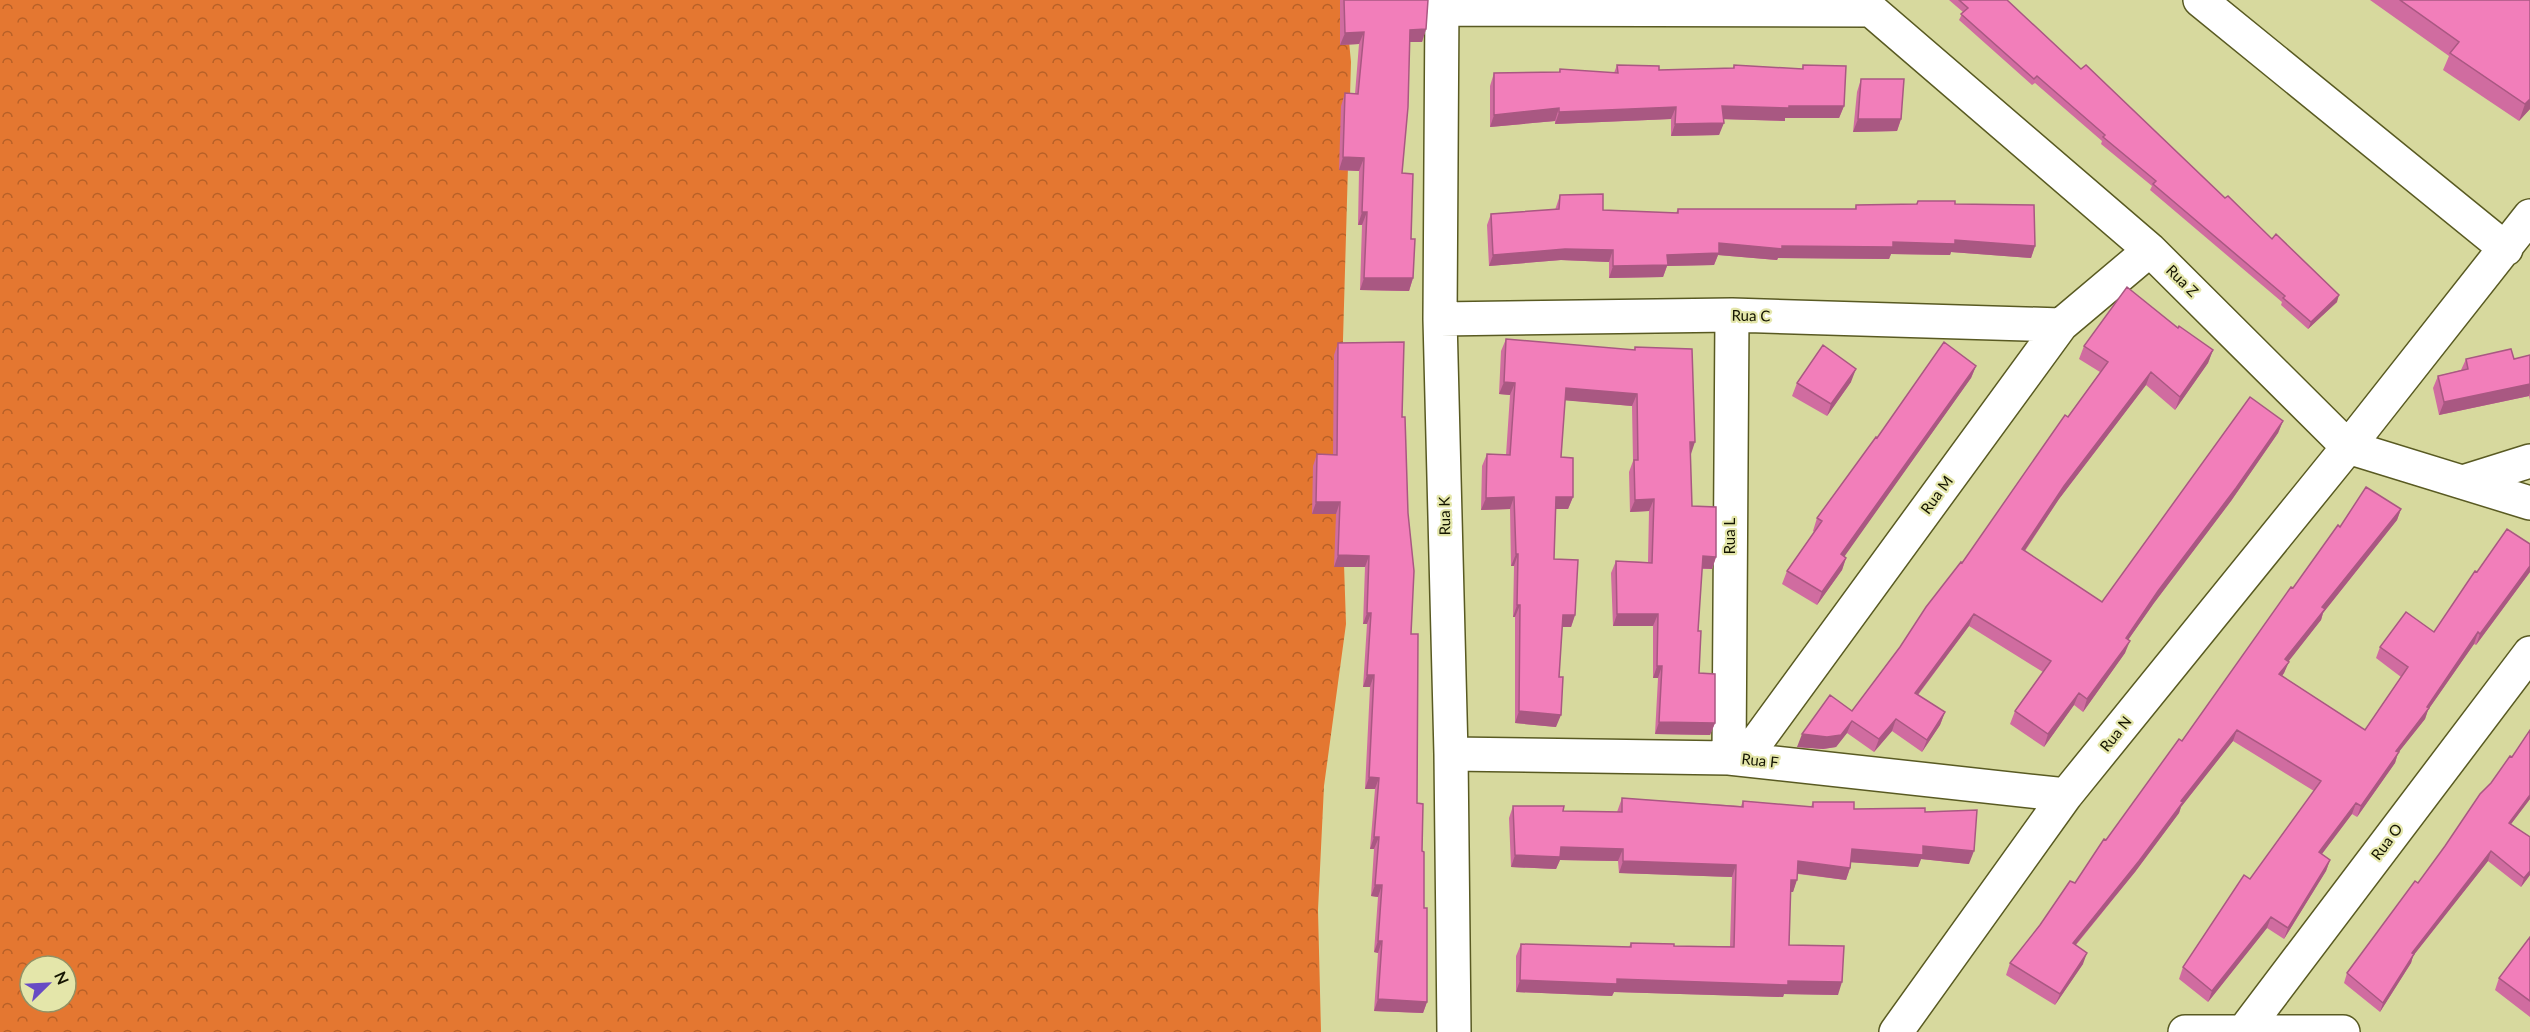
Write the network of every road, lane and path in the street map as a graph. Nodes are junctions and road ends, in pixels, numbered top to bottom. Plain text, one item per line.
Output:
1 (2200, 0) edge
2 (1441, 5) edge
3 (1867, 5) edge
4 (2530, 216) edge
5 (2506, 249) junction
6 (2150, 250) junction
7 (1732, 315) junction
8 (1440, 319) junction
9 (2061, 325) junction
10 (2349, 447) junction
11 (2530, 461) edge
12 (2463, 482) junction
13 (2530, 503) edge
14 (2530, 653) edge
15 (1451, 754) junction
16 (1736, 758) junction
17 (2067, 795) junction
18 (2244, 1031) edge
19 (1454, 1032) edge
20 (1896, 1032) edge
21 (2185, 1032) edge
22 (2343, 1032) edge

1 - 5 street
2 - 3 street
2 - 8 street, Rua K
3 - 6 street, Rua Z
4 - 5 street, Rua N
5 - 10 street, Rua N
6 - 9 street, Rua M
6 - 10 street, Rua Z
7 - 8 street, Rua C
7 - 9 street, Rua C
7 - 16 street, Rua L
8 - 15 street, Rua K
9 - 16 street, Rua M
10 - 12 street, Rua Z
10 - 17 street, Rua N
11 - 12 street
12 - 13 street, Rua Z
14 - 18 street, Rua O
15 - 16 street, Rua F
15 - 19 street, Rua K
16 - 17 street, Rua F
17 - 20 street, Rua N
18 - 21 street
18 - 22 street

